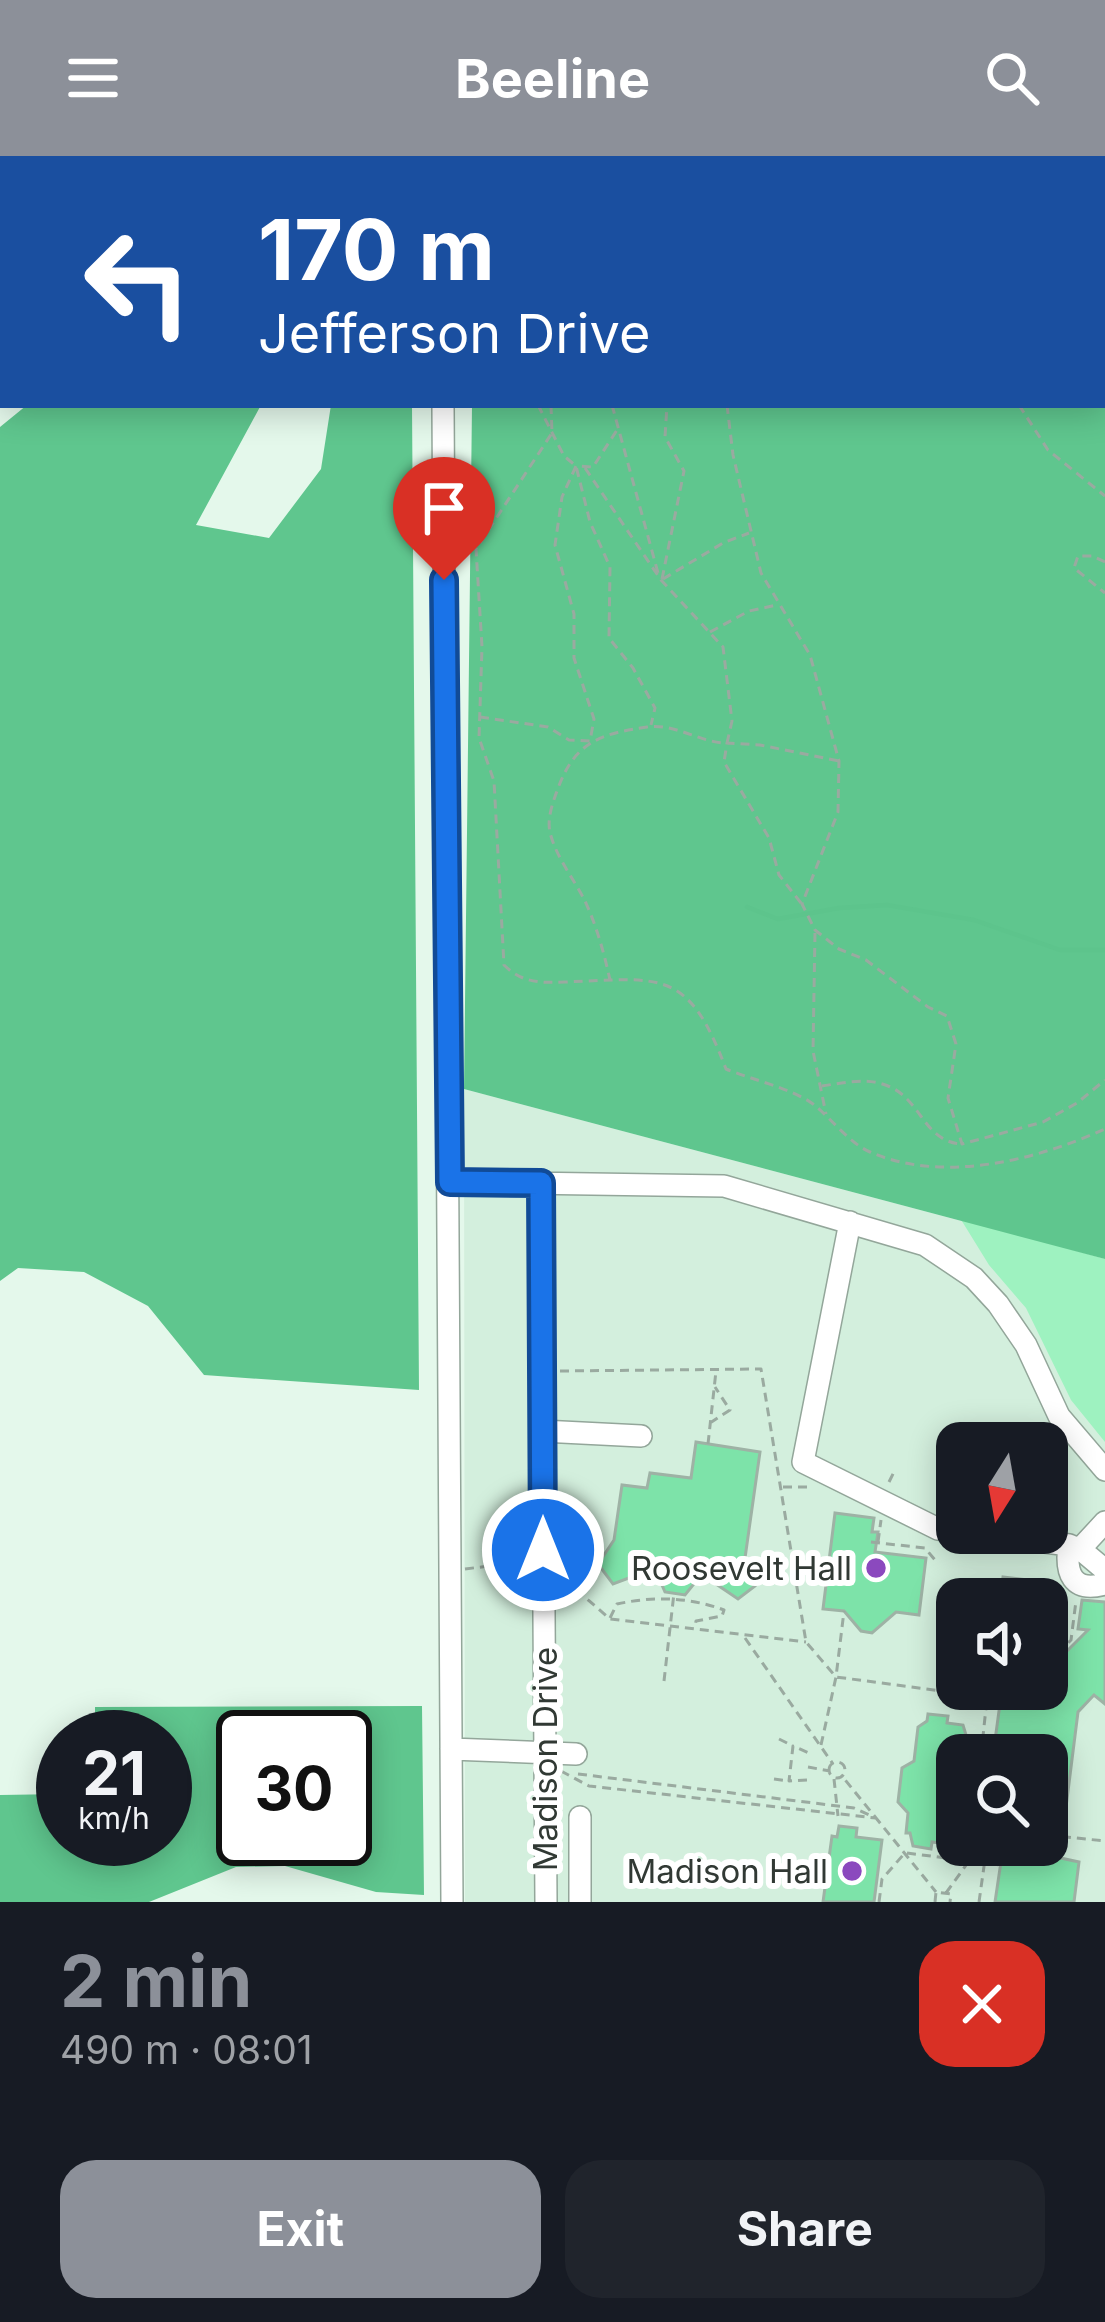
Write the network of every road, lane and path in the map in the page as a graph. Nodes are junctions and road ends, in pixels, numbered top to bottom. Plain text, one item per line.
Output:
1 (443, 408) edge
2 (540, 408) edge
3 (551, 408) edge
4 (613, 408) edge
5 (667, 408) edge
6 (727, 408) edge
7 (1021, 408) edge
8 (617, 430) junction
9 (552, 433) junction
10 (576, 466) junction
11 (584, 468) junction
12 (1105, 496) edge
13 (752, 532) junction
14 (1105, 562) edge
15 (662, 580) junction
16 (1105, 593) edge
17 (779, 605) junction
18 (710, 632) junction
19 (479, 716) junction
20 (651, 726) junction
21 (590, 741) junction
22 (727, 743) junction
23 (839, 761) junction
24 (802, 904) junction
25 (815, 930) junction
26 (610, 980) junction
27 (1105, 1080) edge
28 (821, 1087) junction
29 (826, 1116) junction
30 (1105, 1129) edge
31 (962, 1144) junction
32 (450, 1182) junction
33 (541, 1183) junction
34 (850, 1222) junction
35 (542, 1370) junction
36 (716, 1370) junction
37 (714, 1386) junction
38 (710, 1424) junction
39 (542, 1431) junction
40 (641, 1436) dead end
41 (708, 1444) dead end
42 (1105, 1470) edge
43 (780, 1487) junction
44 (812, 1487) dead end
45 (1105, 1522) edge
46 (936, 1527) edge
47 (871, 1542) dead end
48 (1068, 1546) edge
49 (1074, 1547) junction
50 (543, 1550) junction
51 (935, 1560) dead end
52 (462, 1569) dead end
53 (1105, 1570) edge
54 (1105, 1584) edge
55 (674, 1596) junction
56 (844, 1612) dead end
57 (610, 1619) junction
58 (670, 1626) junction
59 (695, 1629) junction
60 (743, 1635) junction
61 (806, 1642) junction
62 (836, 1677) junction
63 (664, 1681) dead end
64 (936, 1690) edge
65 (779, 1739) dead end
66 (820, 1745) junction
67 (793, 1746) junction
68 (451, 1749) junction
69 (545, 1751) junction
70 (809, 1753) dead end
71 (577, 1764) joint
72 (808, 1767) dead end
73 (831, 1768) junction
74 (842, 1776) junction
75 (834, 1777) junction
76 (774, 1779) dead end
77 (807, 1780) dead end
78 (789, 1781) junction
79 (838, 1808) junction
80 (580, 1816) dead end
81 (838, 1816) junction
82 (876, 1818) junction
83 (1068, 1837) edge
84 (1105, 1841) edge
85 (545, 1844) junction
86 (580, 1849) junction
87 (905, 1853) junction
88 (936, 1857) edge
89 (965, 1866) edge
90 (984, 1866) edge
91 (936, 1892) junction
92 (946, 1893) junction
93 (452, 1902) edge
94 (546, 1902) edge
95 (580, 1902) edge
96 (879, 1902) edge
97 (934, 1902) edge
98 (950, 1902) edge
99 (979, 1902) edge

1 - 32 street
2 - 9 path
3 - 9 path
4 - 8 path
5 - 15 path
6 - 13 path
7 - 12 path
8 - 11 path
8 - 15 path
9 - 10 path
9 - 19 path
10 - 11 path
10 - 20 path
10 - 21 path
11 - 15 path
13 - 15 path
13 - 17 path
14 - 16 path
15 - 18 path
17 - 18 path
17 - 23 path
18 - 22 path
19 - 21 path
19 - 26 path
20 - 21 path
20 - 22 path
21 - 26 path
22 - 23 path
22 - 24 path
23 - 24 path
24 - 25 path
25 - 28 path
25 - 31 path
26 - 29 path
27 - 31 path
28 - 29 path
28 - 31 path
29 - 30 path
32 - 33 street
32 - 68 street
33 - 34 street
33 - 35 street, Madison Drive
34 - 42 street
34 - 46 street
35 - 36 path
35 - 39 street, Madison Drive
36 - 37 path
36 - 43 path
37 - 38 path
37 - 38 path
38 - 41 path
39 - 40 street
39 - 50 street, Madison Drive
43 - 44 path
43 - 61 path
45 - 49 street
47 - 51 path
48 - 49 street
49 - 53 street
49 - 54 street
50 - 52 path
50 - 57 path
50 - 69 street, Madison Drive
55 - 57 path
55 - 58 path
55 - 59 path
56 - 62 path
57 - 58 path
58 - 59 path
58 - 63 path
59 - 60 path
60 - 61 path
60 - 66 path
61 - 62 path
62 - 64 path
62 - 66 path
65 - 67 path
66 - 73 path
67 - 70 path
67 - 78 path
68 - 69 street
68 - 93 street
69 - 71 street
69 - 81 path
69 - 85 street, Madison Drive
71 - 79 path
72 - 73 path
73 - 74 path
73 - 75 path
74 - 75 path
74 - 82 path
75 - 79 path
76 - 78 path
77 - 78 path
79 - 81 path
79 - 82 path
80 - 86 street
81 - 82 path
82 - 87 path
83 - 84 path
85 - 86 street
85 - 94 street, Madison Drive
86 - 95 street
87 - 88 path
87 - 91 path
87 - 96 path
89 - 92 path
90 - 99 path
91 - 92 path
91 - 97 path
92 - 98 path

